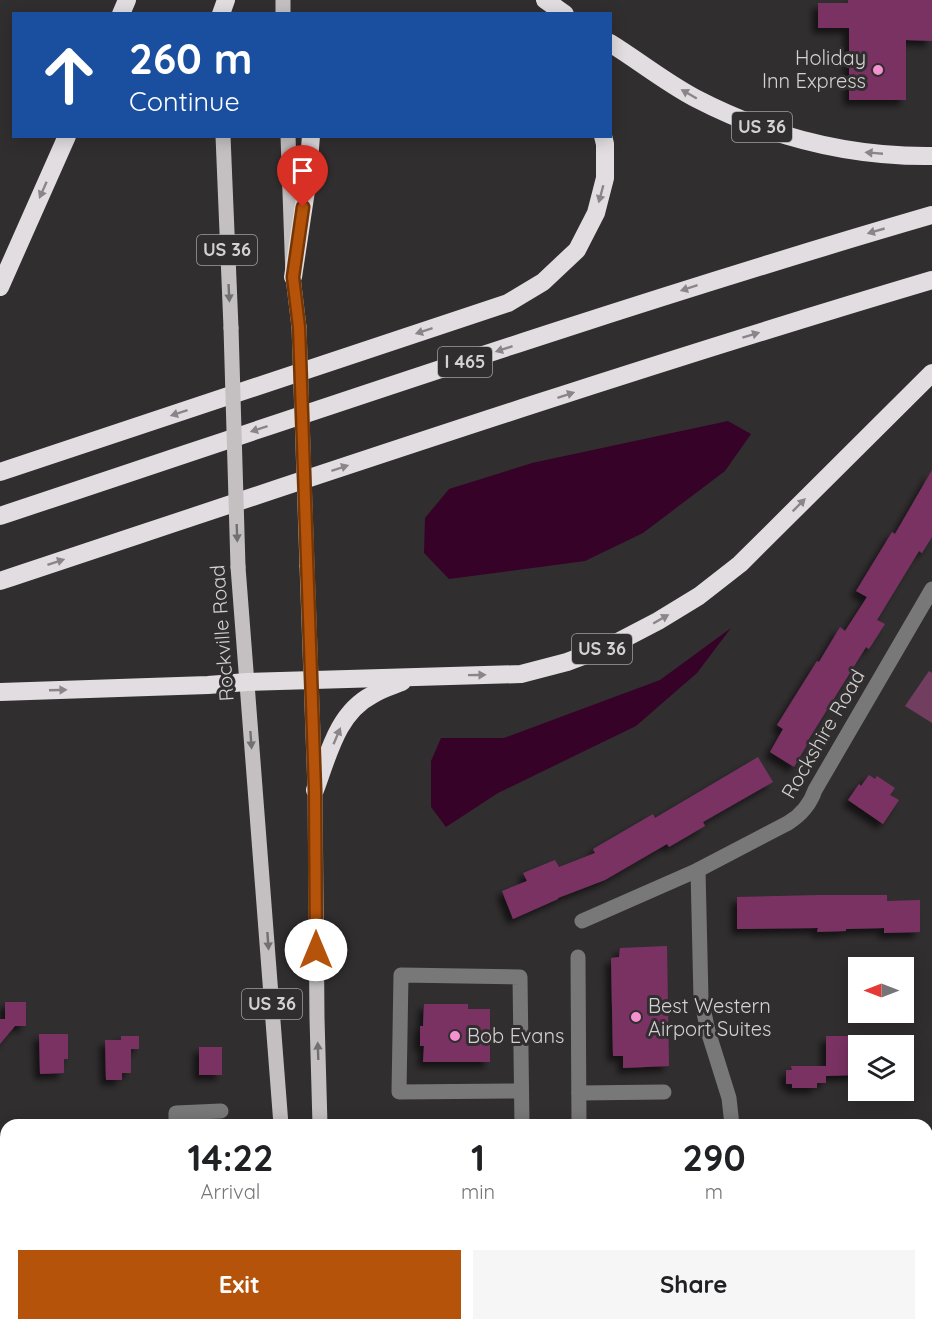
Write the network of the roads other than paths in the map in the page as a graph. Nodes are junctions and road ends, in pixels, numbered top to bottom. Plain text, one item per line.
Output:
1 (544, 0) edge
2 (562, 12) edge
3 (612, 44) edge
4 (66, 138) edge
5 (224, 138) edge
6 (288, 138) edge
7 (311, 138) edge
8 (604, 138) edge
9 (932, 156) edge
10 (932, 215) edge
11 (293, 277) junction
12 (932, 280) edge
13 (0, 287) edge
14 (932, 373) edge
15 (0, 472) edge
16 (0, 516) edge
17 (0, 581) edge
18 (932, 589) edge
19 (418, 676) junction
20 (311, 681) junction
21 (247, 682) junction
22 (0, 692) edge
23 (315, 790) junction
24 (698, 870) junction
25 (582, 921) dead end
26 (578, 957) dead end
27 (521, 1091) junction
28 (664, 1092) dead end
29 (579, 1093) junction
30 (221, 1111) dead end
31 (176, 1119) edge
32 (281, 1119) edge
33 (320, 1119) edge
34 (522, 1119) edge
35 (579, 1119) edge
36 (731, 1119) edge

1 - 2 highway
9 -> 3 highway, US 36
4 -> 13 highway
5 -> 21 main road, Rockville Road / US 36, bridge
6 - 11 main road
7 - 11 highway
8 -> 15 highway
10 -> 16 highway, I 465
11 - 20 main road, bridge
17 -> 12 highway
19 -> 14 highway, US 36
18 - 24 street, Rockshire Road
19 - 20 highway
23 -> 19 highway, US 36
20 - 21 highway
20 - 23 main road
22 -> 21 highway
21 -> 32 main road, Rockville Road / US 36
33 -> 23 main road, US 36
24 - 25 street, Rockshire Road
24 - 36 street
26 - 29 street
27 - 27 street
27 - 34 street
28 - 29 street
29 - 35 street
30 - 31 street

